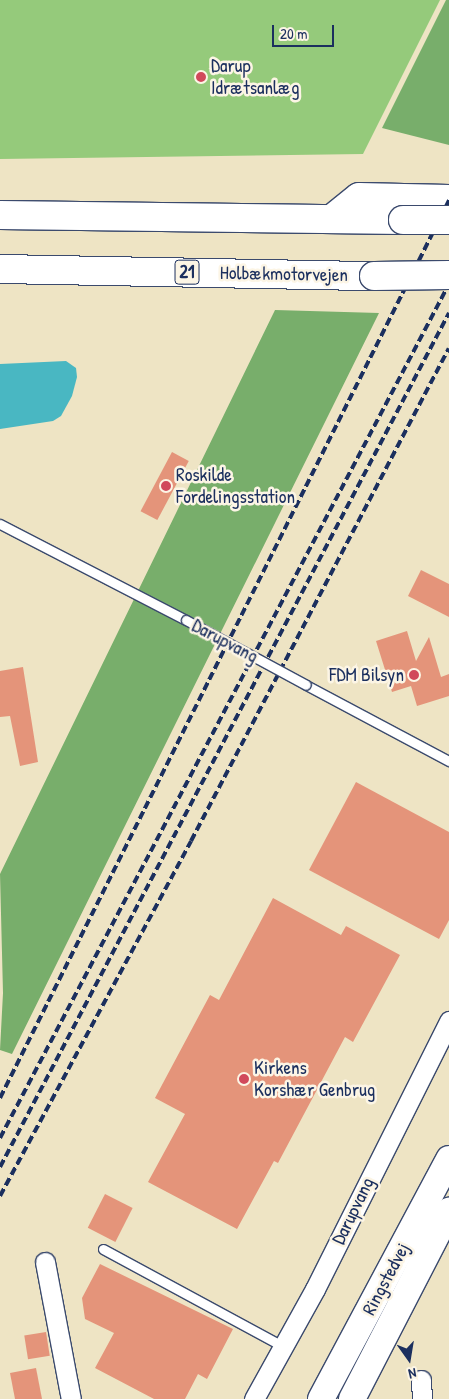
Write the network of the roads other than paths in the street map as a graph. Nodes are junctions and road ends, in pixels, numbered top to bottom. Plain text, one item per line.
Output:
1 (449, 199) edge
2 (409, 209) junction
3 (0, 215) edge
4 (449, 220) edge
5 (0, 269) edge
6 (449, 275) edge
7 (0, 524) edge
8 (449, 761) edge
9 (449, 1021) edge
10 (449, 1159) edge
11 (443, 1203) edge
12 (103, 1249) dead end
13 (45, 1262) dead end
14 (284, 1347) junction
15 (421, 1380) dead end
16 (71, 1399) edge
17 (254, 1399) edge
18 (322, 1399) edge
19 (352, 1399) edge
20 (422, 1399) edge

1 - 2 highway
2 - 3 highway
2 - 4 highway, bridge
5 - 6 highway, Holbækmotorvejen / 21, bridge
7 - 8 lane, Darupvang, bridge
9 - 14 street, Darupvang
10 - 11 street, Ringstedvej
11 - 18 street, Ringstedvej
11 - 19 street, Ringstedvej
12 - 14 lane
13 - 16 street
14 - 17 street, Darupvang
15 - 20 street

